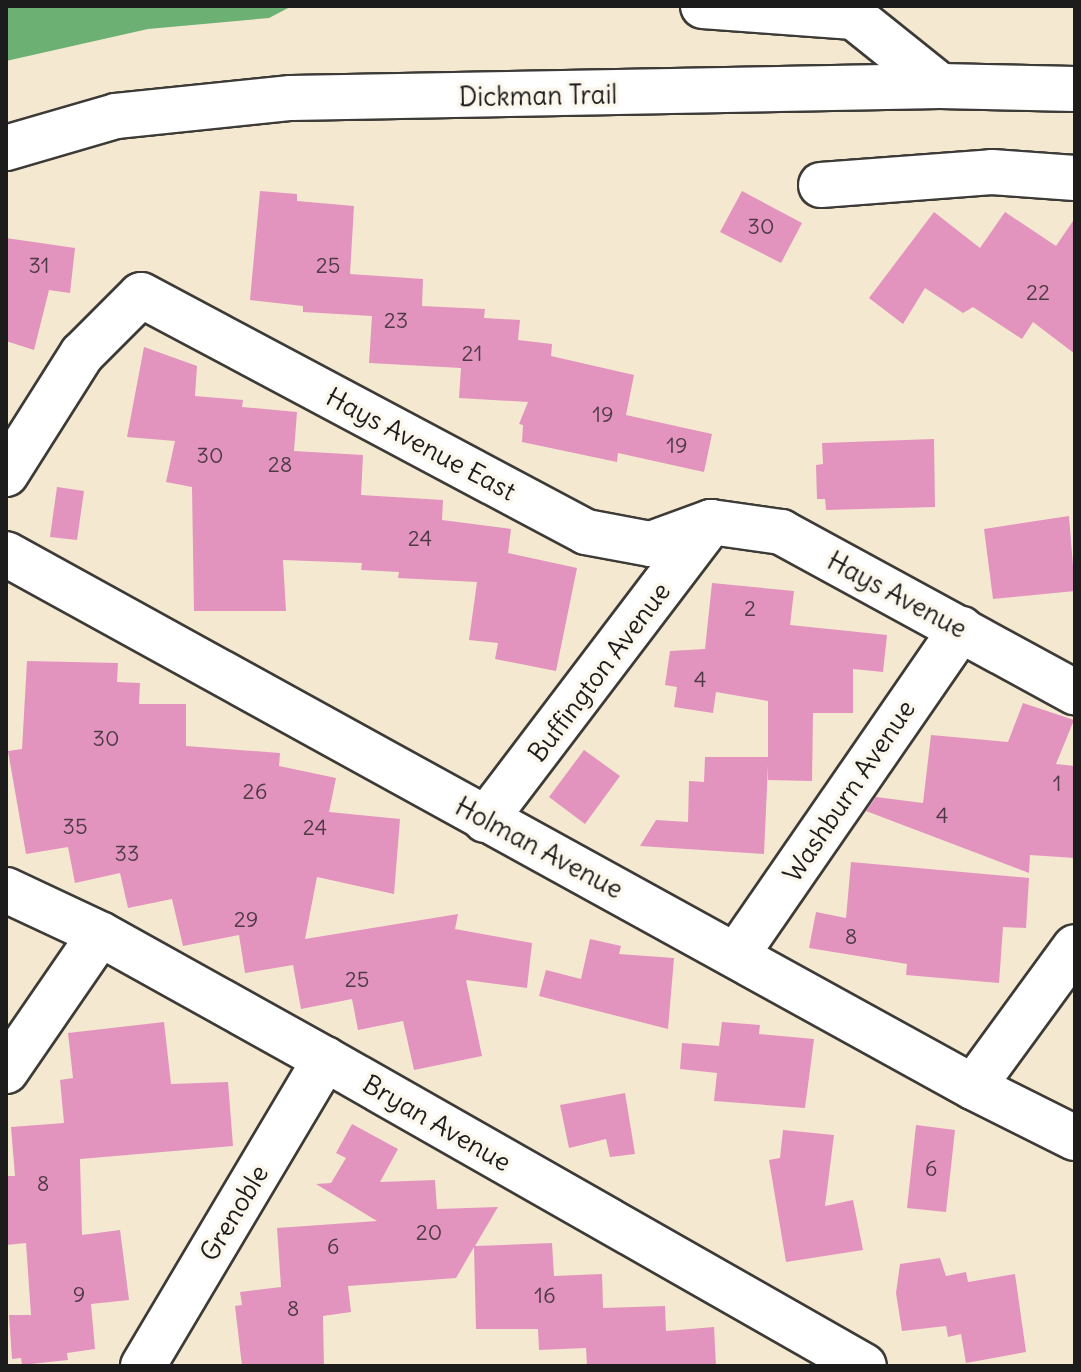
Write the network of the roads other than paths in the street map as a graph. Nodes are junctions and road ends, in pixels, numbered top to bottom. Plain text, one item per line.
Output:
1 (703, 6) edge
2 (940, 86) junction
3 (1075, 89) edge
4 (6, 148) edge
5 (1075, 178) edge
6 (821, 185) dead end
7 (6, 474) edge
8 (711, 522) junction
9 (6, 554) edge
10 (961, 629) junction
11 (1075, 692) edge
12 (485, 820) junction
13 (6, 890) edge
14 (100, 934) junction
15 (1075, 947) edge
16 (737, 954) junction
17 (325, 1059) junction
18 (6, 1071) edge
19 (973, 1087) junction
20 (1075, 1138) edge
21 (143, 1366) edge
22 (864, 1366) edge

1 - 2 street
2 - 3 street, Dickman Trail
2 - 4 street, Dickman Trail
5 - 6 street
7 - 8 street, Hays Avenue East
8 - 10 street, Hays Avenue
8 - 12 street, Buffington Avenue
9 - 12 street, Holman Avenue
10 - 11 street, Hays Avenue
10 - 16 street, Washburn Avenue
12 - 16 street, Holman Avenue
13 - 14 street, Bryan Avenue
14 - 17 street, Bryan Avenue
14 - 18 street
15 - 19 street
16 - 19 street, Holman Avenue
17 - 21 street, Grenoble
17 - 22 street, Bryan Avenue
19 - 20 street, Holman Avenue

